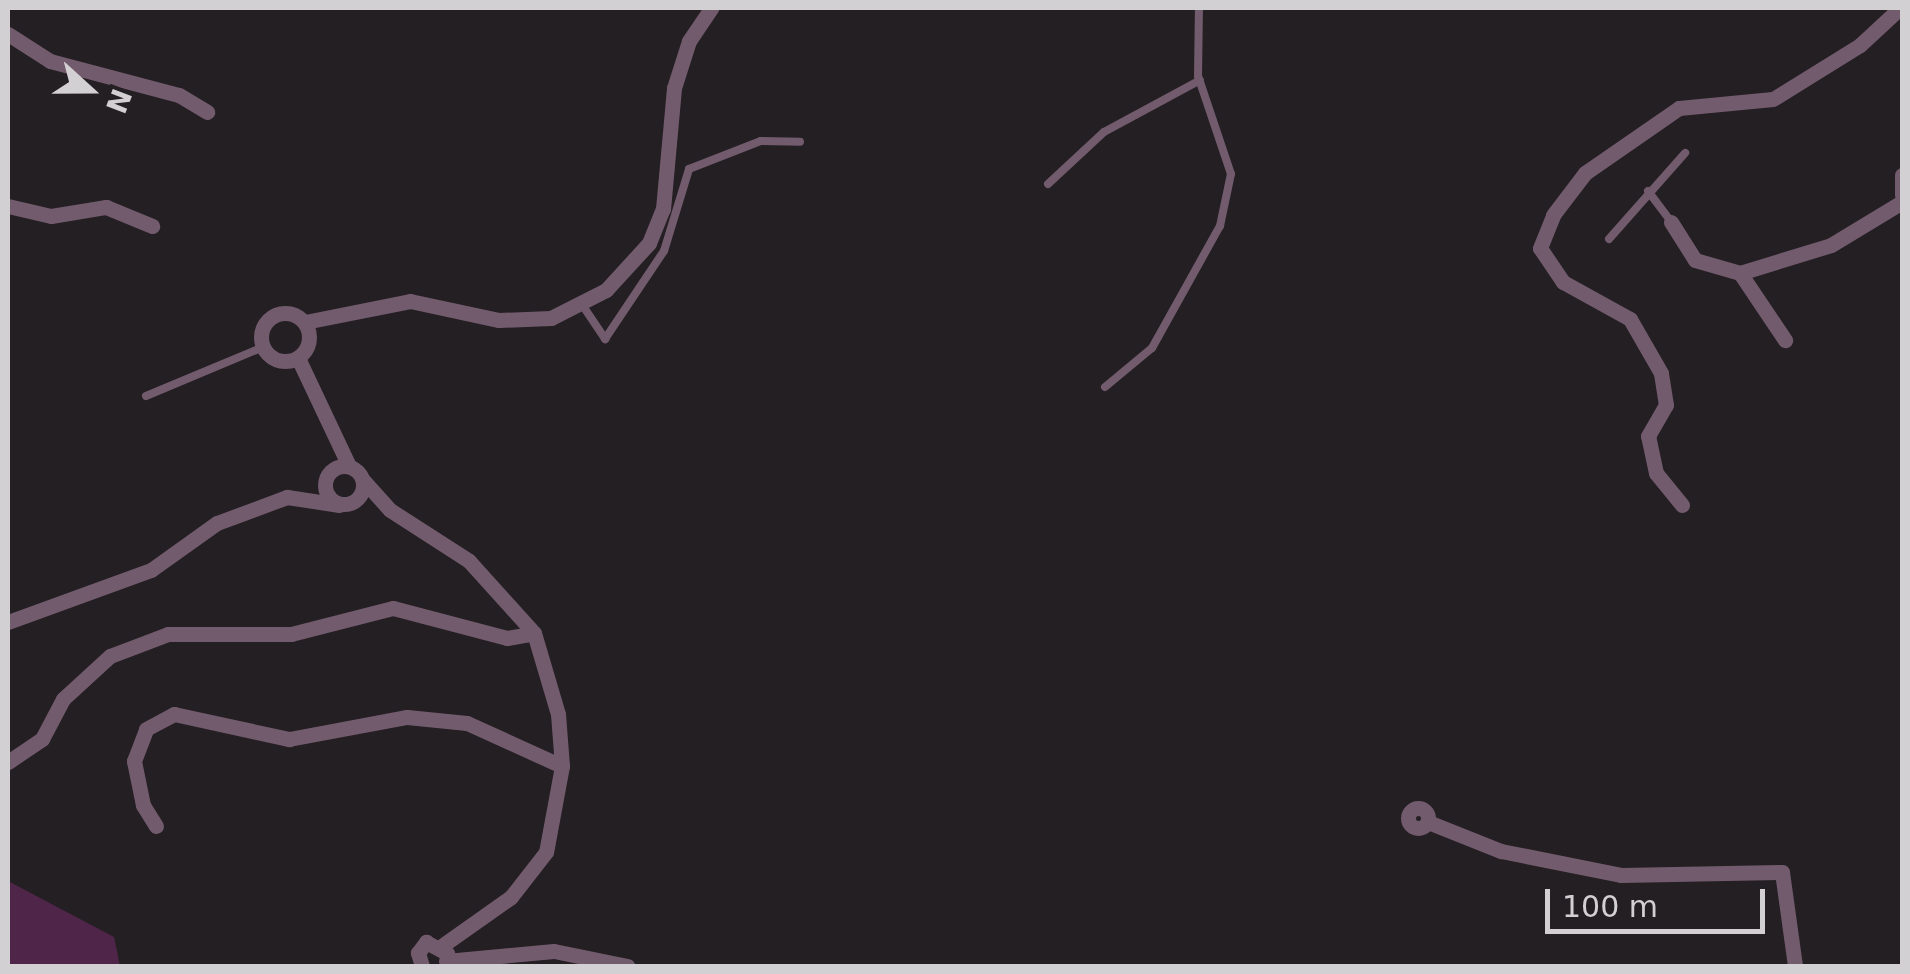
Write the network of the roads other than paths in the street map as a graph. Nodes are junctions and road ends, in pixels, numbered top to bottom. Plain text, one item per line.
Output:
1 (711, 8) edge
2 (1198, 8) edge
3 (1900, 8) edge
4 (8, 34) edge
5 (1200, 80) junction
6 (208, 112) dead end
7 (800, 142) dead end
8 (1684, 153) dead end
9 (1902, 174) edge
10 (1048, 184) dead end
11 (1648, 190) junction
12 (1902, 199) edge
13 (8, 206) edge
14 (1672, 222) joint
15 (152, 226) dead end
16 (1609, 239) dead end
17 (1740, 273) junction
18 (583, 306) junction
19 (336, 320) junction
20 (304, 322) junction
21 (1786, 340) dead end
22 (310, 341) junction
23 (263, 347) junction
24 (293, 360) junction
25 (1105, 387) dead end
26 (146, 396) dead end
27 (336, 471) junction
28 (363, 480) junction
29 (302, 495) junction
30 (343, 505) junction
31 (1682, 505) dead end
32 (390, 510) junction
33 (8, 622) edge
34 (534, 633) junction
35 (8, 762) edge
36 (562, 766) junction
37 (1428, 822) dead end
38 (156, 826) dead end
39 (444, 958) edge
40 (417, 965) edge
41 (618, 966) edge
42 (1795, 966) edge

1 - 18 street
2 - 5 lane
3 - 31 street
4 - 6 street
5 - 10 lane
5 - 25 lane
7 - 18 lane
8 - 11 lane
9 - 12 street
11 - 14 lane
11 - 16 lane
12 - 17 street
13 - 15 street
14 - 17 street
17 - 21 street
18 - 19 street
19 - 20 street
19 - 22 street
20 - 22 street
20 - 23 street
22 - 24 street
23 - 24 street
23 - 26 lane
24 - 27 street
27 - 28 street
27 - 29 street
27 - 30 street
28 - 30 street
28 - 32 street
29 - 30 street
29 - 33 street
30 - 32 street
32 - 34 street
34 - 35 street
34 - 36 street
36 - 38 street
36 - 39 street
37 - 42 street
39 - 40 street
39 - 41 street

